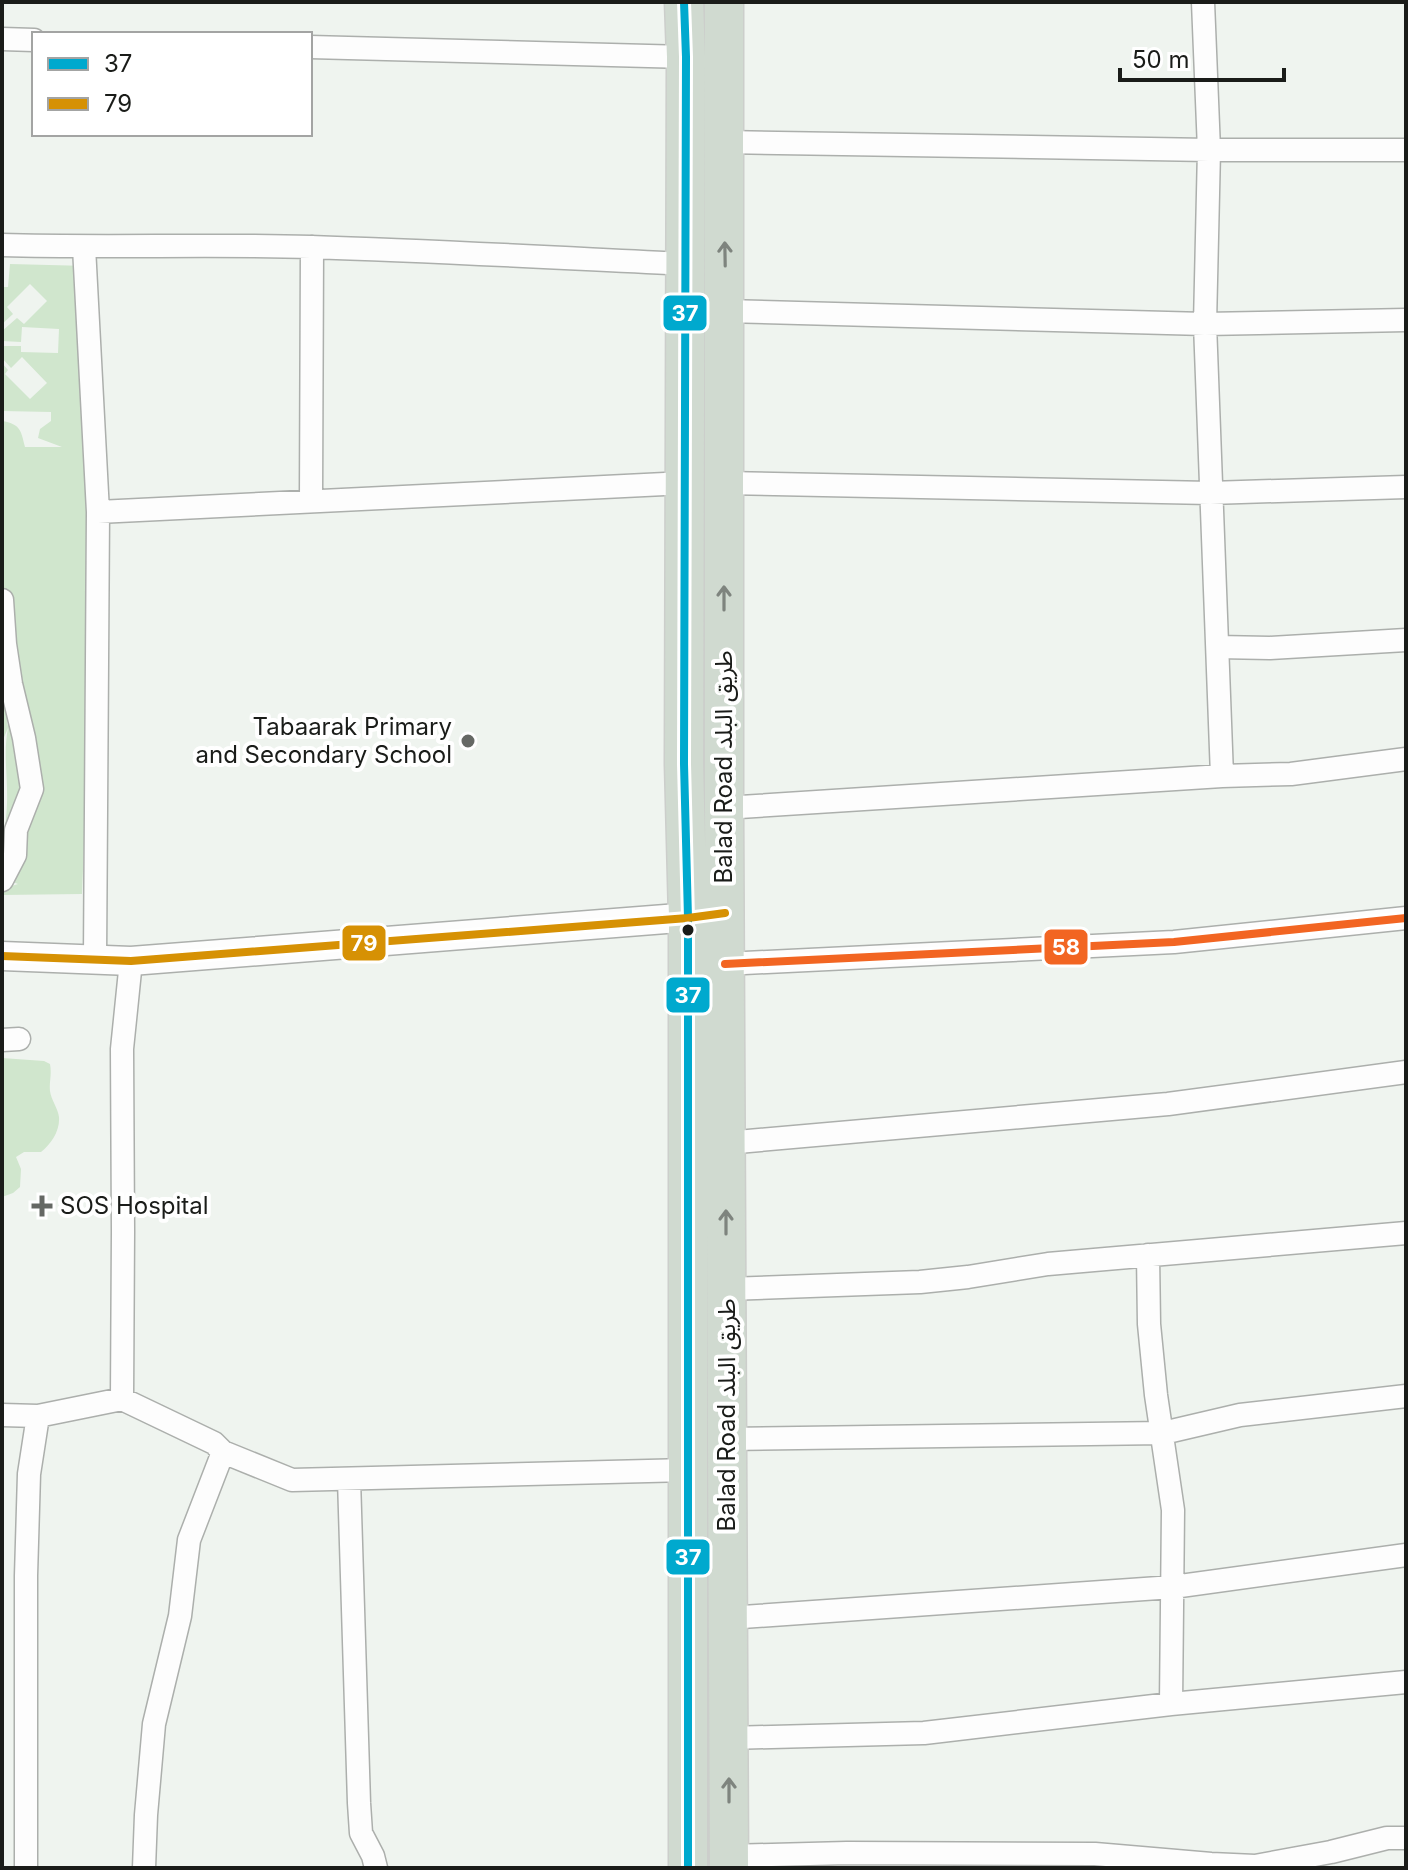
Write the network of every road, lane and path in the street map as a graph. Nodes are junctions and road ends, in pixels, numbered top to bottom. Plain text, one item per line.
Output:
1 (684, 2) edge
2 (724, 2) edge
3 (1203, 2) edge
4 (2, 39) edge
5 (32, 40) edge
6 (312, 47) edge
7 (686, 57) junction
8 (724, 142) junction
9 (1209, 150) junction
10 (1406, 150) edge
11 (2, 245) edge
12 (84, 247) junction
13 (312, 247) junction
14 (686, 264) junction
15 (725, 311) junction
16 (1406, 320) edge
17 (1205, 324) junction
18 (685, 483) junction
19 (724, 483) junction
20 (1406, 487) edge
21 (1210, 493) junction
22 (311, 501) junction
23 (98, 512) junction
24 (2, 600) edge
25 (1406, 640) edge
26 (1218, 647) junction
27 (1406, 759) edge
28 (1222, 776) junction
29 (724, 808) junction
30 (2, 880) edge
31 (706, 915) junction
32 (1406, 918) edge
33 (2, 956) edge
34 (95, 959) junction
35 (131, 961) junction
36 (725, 964) junction
37 (1406, 1072) edge
38 (726, 1143) junction
39 (1406, 1233) edge
40 (1148, 1255) junction
41 (727, 1289) junction
42 (1406, 1396) edge
43 (122, 1399) junction
44 (2, 1415) edge
45 (38, 1416) junction
46 (1163, 1433) junction
47 (727, 1439) junction
48 (223, 1452) junction
49 (688, 1470) junction
50 (349, 1479) junction
51 (1406, 1555) edge
52 (1173, 1587) junction
53 (728, 1618) junction
54 (1406, 1682) edge
55 (1171, 1704) junction
56 (729, 1738) junction
57 (1406, 1838) edge
58 (729, 1862) edge
59 (26, 1868) edge
60 (144, 1868) edge
61 (376, 1868) edge
62 (688, 1868) edge

1 - 7 highway, Balad Road طريق البلد
2 - 8 highway, Balad Road طريق البلد
3 - 9 street
4 - 5 street
6 - 7 street
7 - 14 highway, Balad Road طريق البلد
8 - 9 street
15 -> 8 highway, Balad Road طريق البلد
9 - 10 street
9 - 17 street
11 - 12 street
12 - 13 street
12 - 23 street
13 - 14 street
13 - 22 street
14 - 18 highway, Balad Road طريق البلد
15 - 17 street
15 - 19 highway, Balad Road طريق البلد
16 - 17 street
17 - 21 street
18 - 22 street
18 - 31 highway, Balad Road طريق البلد
19 - 21 street
29 -> 19 highway, Balad Road طريق البلد
20 - 21 street
21 - 26 street
22 - 23 street
23 - 34 street
24 - 30 street
25 - 26 street
26 - 28 street
27 - 28 street
28 - 29 street
29 - 31 highway, Balad Road طريق البلد
31 - 35 street
31 - 36 highway, Balad Road طريق البلد
31 - 49 highway, Balad Road طريق البلد
32 - 36 street
33 - 34 street
34 - 35 street
35 - 43 street
36 - 38 highway, Balad Road طريق البلد
37 - 38 street
41 -> 38 highway, Balad Road طريق البلد
39 - 40 street
40 - 41 street
40 - 46 street
41 - 47 highway, Balad Road طريق البلد
42 - 46 street
43 - 45 street
43 - 48 street
44 - 45 street
45 - 59 street
46 - 47 street
46 - 52 street
47 - 53 highway, Balad Road طريق البلد
48 - 50 street
48 - 60 street
49 - 50 street
49 - 62 highway, Balad Road طريق البلد
50 - 61 street
51 - 52 street
52 - 53 street
52 - 55 street
53 - 56 highway, Balad Road طريق البلد
54 - 55 street
55 - 56 street
58 -> 56 highway, Balad Road طريق البلد
57 - 58 street

